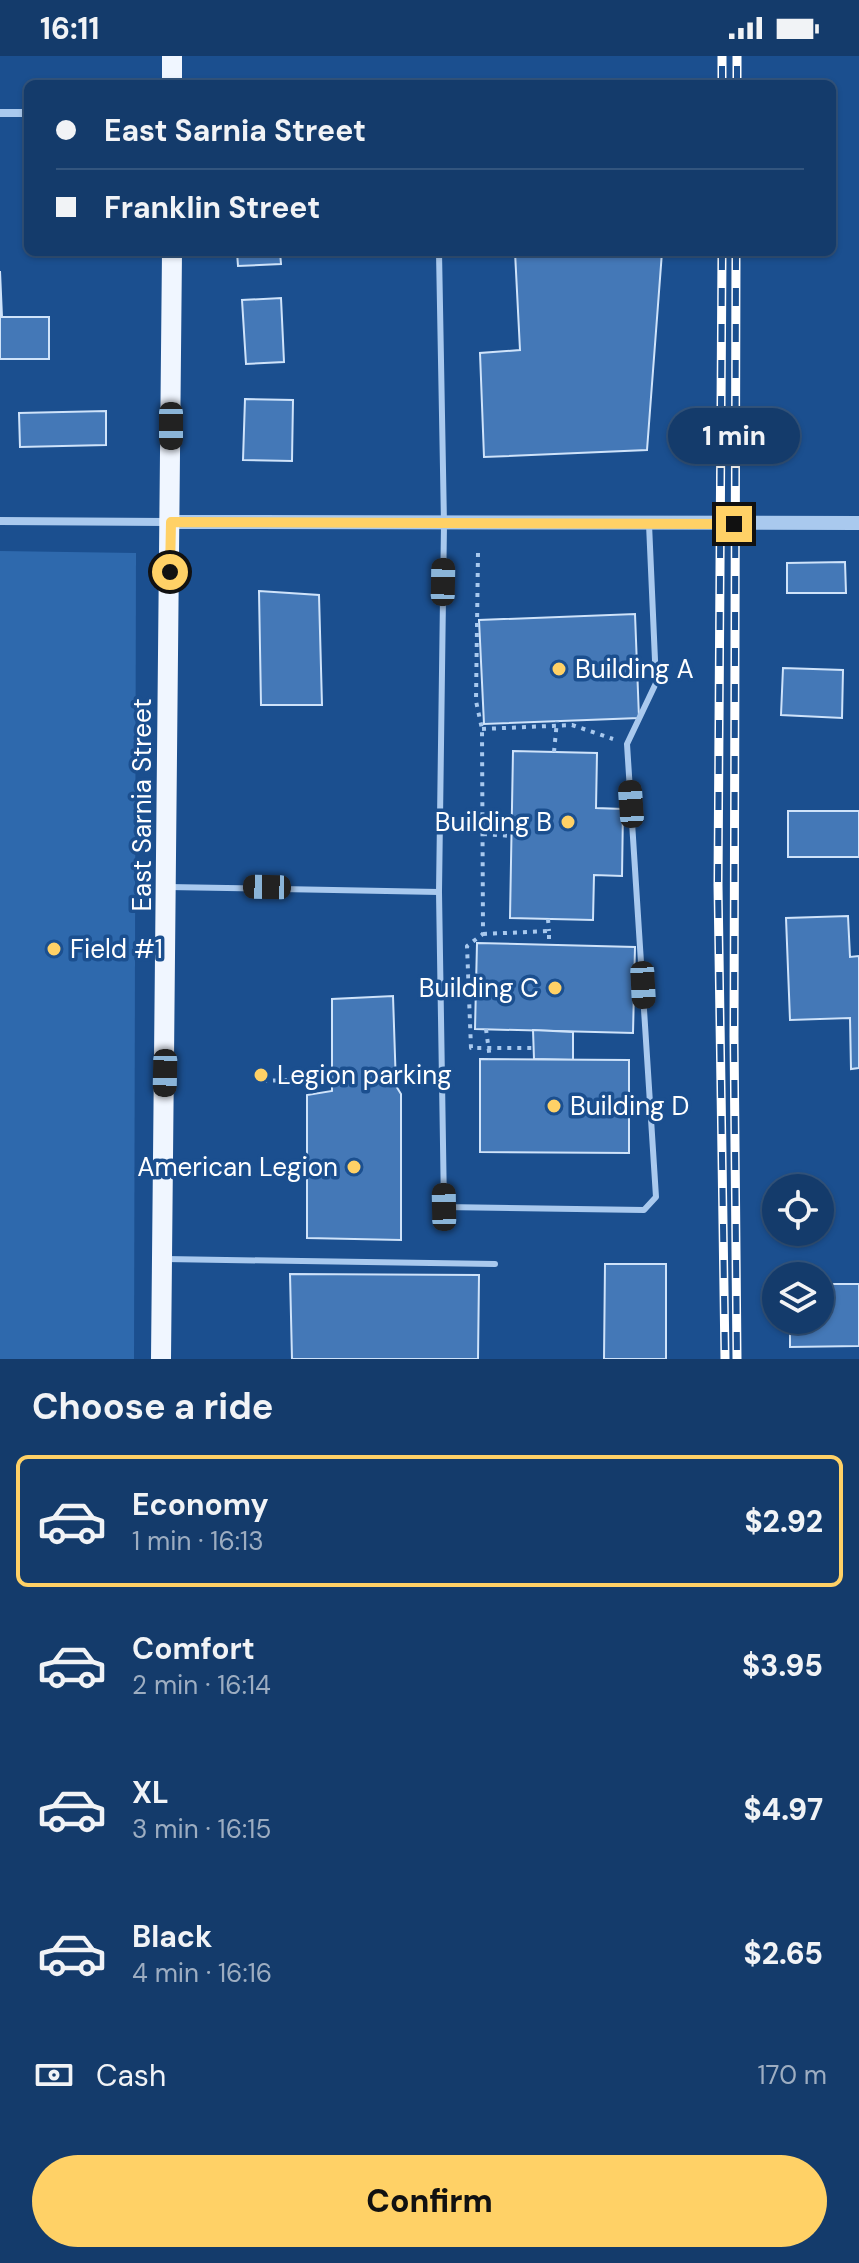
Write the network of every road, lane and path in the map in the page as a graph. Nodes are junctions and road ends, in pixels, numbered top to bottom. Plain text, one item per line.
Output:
1 (172, 56) edge
2 (172, 80) edge
3 (0, 113) edge
4 (24, 113) edge
5 (172, 256) edge
6 (439, 256) edge
7 (0, 521) edge
8 (171, 522) junction
9 (859, 523) edge
10 (444, 524) junction
11 (649, 524) junction
12 (478, 553) dead end
13 (557, 724) junction
14 (482, 729) junction
15 (627, 744) junction
16 (554, 752) dead end
17 (483, 834) junction
18 (512, 836) dead end
19 (168, 887) junction
20 (439, 892) junction
21 (548, 919) dead end
22 (549, 931) junction
23 (483, 934) junction
24 (549, 945) dead end
25 (486, 1029) dead end
26 (490, 1048) junction
27 (533, 1048) dead end
28 (490, 1059) dead end
29 (332, 1078) dead end
30 (263, 1081) dead end
31 (162, 1259) junction
32 (495, 1264) dead end
33 (161, 1359) edge

1 - 2 main road
3 - 4 street
5 - 8 main road, East Sarnia Street
6 - 10 lane
7 - 8 street
8 - 10 street
8 - 19 main road, East Sarnia Street
9 - 11 street
10 - 11 street
10 - 20 lane
11 - 15 lane
12 - 14 path
13 - 14 path
13 - 15 path
13 - 16 path
14 - 17 path
15 - 20 lane
17 - 18 path
17 - 23 path
19 - 20 lane
19 - 31 main road, East Sarnia Street
21 - 22 path
22 - 23 path
22 - 24 path
23 - 26 path
25 - 26 path
26 - 27 path
26 - 28 path
29 - 30 path
31 - 32 lane
31 - 33 main road, East Sarnia Street

